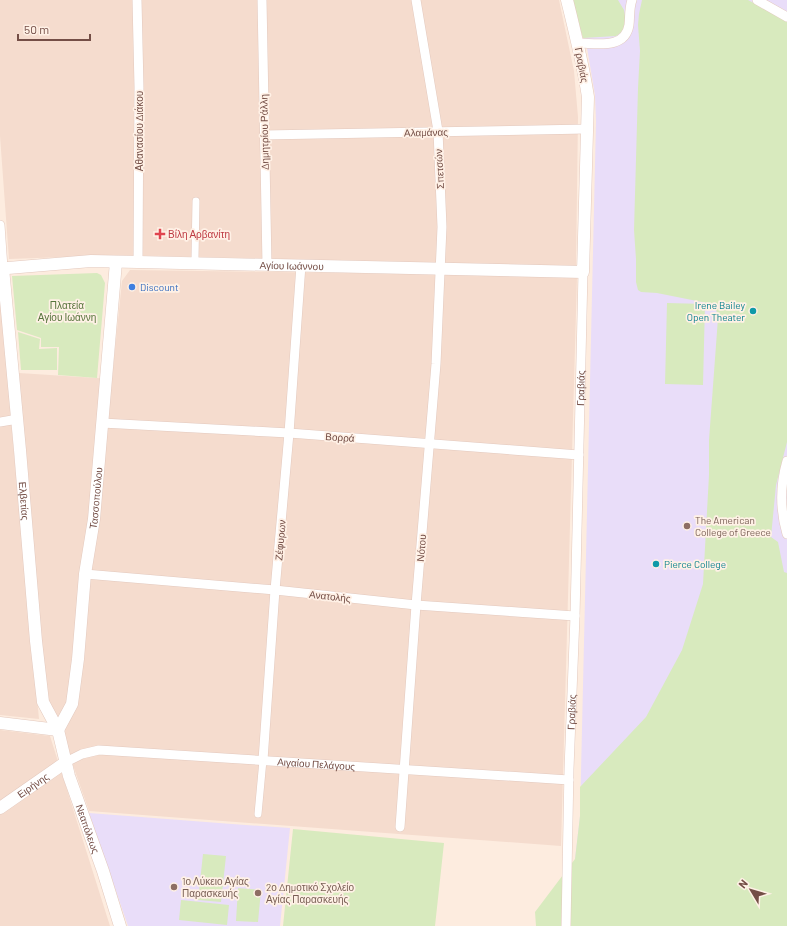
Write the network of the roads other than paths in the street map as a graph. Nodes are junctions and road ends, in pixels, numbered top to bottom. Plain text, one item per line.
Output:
1 (136, 0) edge
2 (262, 0) edge
3 (416, 0) edge
4 (567, 0) edge
5 (632, 0) edge
6 (757, 0) edge
7 (787, 17) edge
8 (578, 43) junction
9 (587, 129) junction
10 (438, 131) junction
11 (264, 135) junction
12 (196, 201) dead end
13 (0, 225) edge
14 (195, 258) dead end
15 (116, 262) junction
16 (138, 262) junction
17 (267, 265) junction
18 (301, 265) junction
19 (1, 268) edge
20 (441, 268) junction
21 (583, 272) junction
22 (18, 419) junction
23 (0, 422) edge
24 (102, 423) junction
25 (290, 433) junction
26 (430, 443) junction
27 (579, 455) junction
28 (787, 461) edge
29 (787, 534) edge
30 (85, 574) junction
31 (276, 590) junction
32 (416, 605) junction
33 (575, 616) junction
34 (0, 723) edge
35 (58, 730) junction
36 (263, 760) junction
37 (66, 762) junction
38 (404, 769) junction
39 (569, 780) junction
40 (0, 808) edge
41 (258, 814) dead end
42 (400, 827) dead end
43 (120, 926) edge
44 (566, 926) edge

1 - 16 street, Αθανασίου Διάκου
2 - 11 street, Δημητρίου Ράλλη
3 - 10 street, Σπετσών
4 - 8 street, Γραβιάς
5 - 8 street
6 - 7 street
8 - 9 street, Γραβιάς
9 - 10 street, Αλαμάνας
9 - 21 street, Γραβιάς
10 - 11 street, Αλαμάνας
10 - 20 street, Σπετσών
11 - 17 street, Δημητρίου Ράλλη
12 - 14 street
13 - 19 street
15 - 16 street, Αγίου Ιωάννου
15 - 19 street, Αγίου Ιωάννου
15 - 24 street, Τασσοπούλου
16 - 17 street, Αγίου Ιωάννου
17 - 18 street, Αγίου Ιωάννου
18 - 20 street, Αγίου Ιωάννου
18 - 25 street, Ζέφυρων
19 - 22 street, Ελβετίας
20 - 21 street, Αγίου Ιωάννου
20 - 26 street, Νότου
21 - 27 street, Γραβιάς
22 - 23 street
22 - 35 street, Ελβετίας
24 - 25 street, Βορρά
24 - 30 street, Τασσοπούλου
25 - 26 street, Βορρά
25 - 31 street, Ζέφυρων
26 - 27 street, Βορρά
26 - 32 street, Νότου
27 - 33 street, Γραβιάς
28 - 29 street
30 - 31 street, Ανατολής
30 - 35 street, Τασσοπούλου
31 - 32 street, Ανατολής
31 - 36 street, Ζέφυρων
32 - 33 street, Ανατολής
32 - 38 street, Νότου
33 - 39 street, Γραβιάς
34 - 35 street
35 - 37 street, Νεαπόλεως
36 - 37 street, Αιγαίου Πελάγους
36 - 38 street, Αιγαίου Πελάγους
36 - 41 street, Ζέφυρων
37 - 40 street, Ειρήνης
37 - 43 street, Νεαπόλεως
38 - 39 street, Αιγαίου Πελάγους
38 - 42 street, Νότου
39 - 44 street, Γραβιάς

